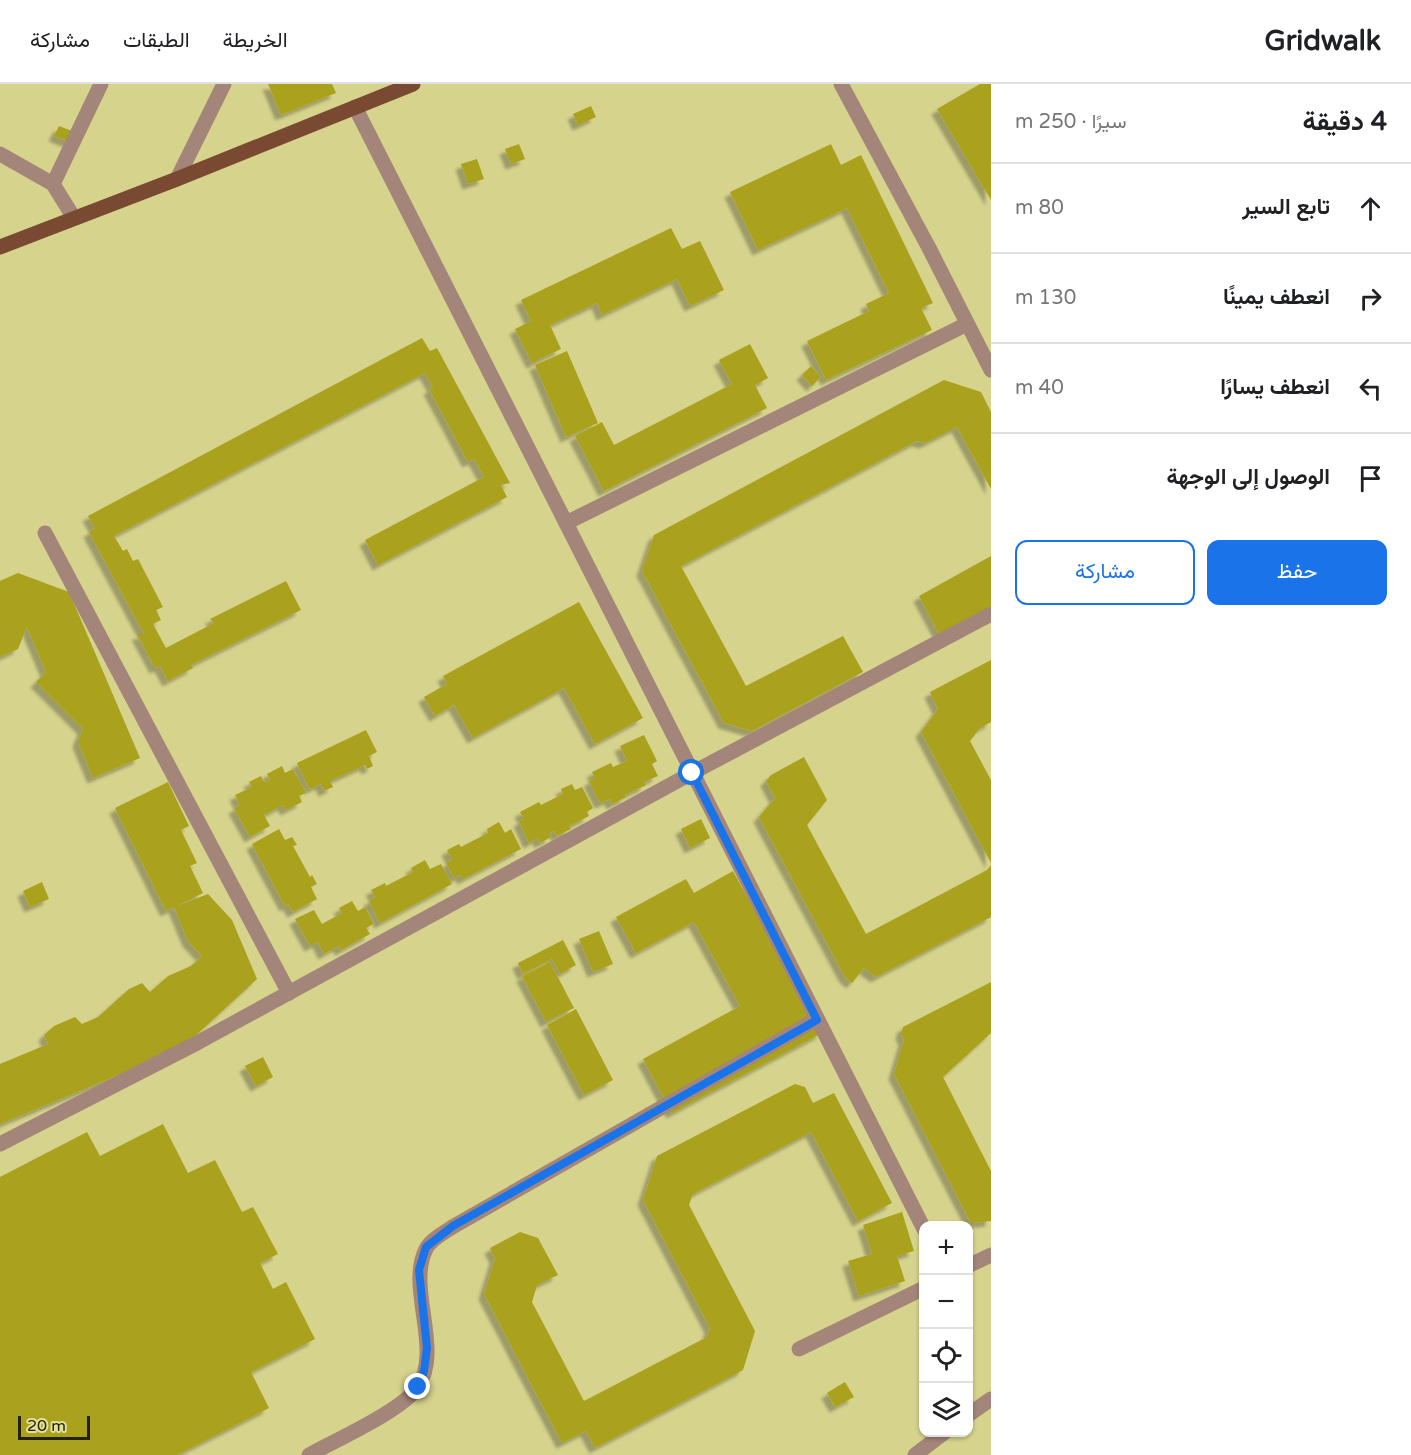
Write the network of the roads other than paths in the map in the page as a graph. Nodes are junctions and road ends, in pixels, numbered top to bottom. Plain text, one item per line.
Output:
1 (101, 84) edge
2 (224, 84) edge
3 (412, 84) edge
4 (841, 84) edge
5 (355, 107) junction
6 (0, 154) edge
7 (177, 179) junction
8 (53, 184) junction
9 (74, 218) junction
10 (0, 247) edge
11 (967, 324) junction
12 (991, 370) edge
13 (566, 523) junction
14 (45, 533) dead end
15 (991, 614) edge
16 (692, 773) junction
17 (290, 993) junction
18 (817, 1020) junction
19 (0, 1144) edge
20 (920, 1221) edge
21 (991, 1255) edge
22 (973, 1264) edge
23 (919, 1290) edge
24 (799, 1349) dead end
25 (991, 1399) edge
26 (973, 1412) edge
27 (938, 1437) edge
28 (309, 1455) edge
29 (915, 1455) edge

1 - 8 street
2 - 7 street
3 - 5 main road
4 - 11 street
5 - 7 main road
5 - 13 street
6 - 8 street
7 - 9 main road
8 - 9 street
9 - 10 main road
11 - 12 street
11 - 13 street
13 - 16 street
14 - 17 street
15 - 16 street
16 - 17 street
16 - 18 street
17 - 19 street
18 - 20 street
18 - 28 street
21 - 22 street
23 - 24 street
25 - 26 street
27 - 29 street

